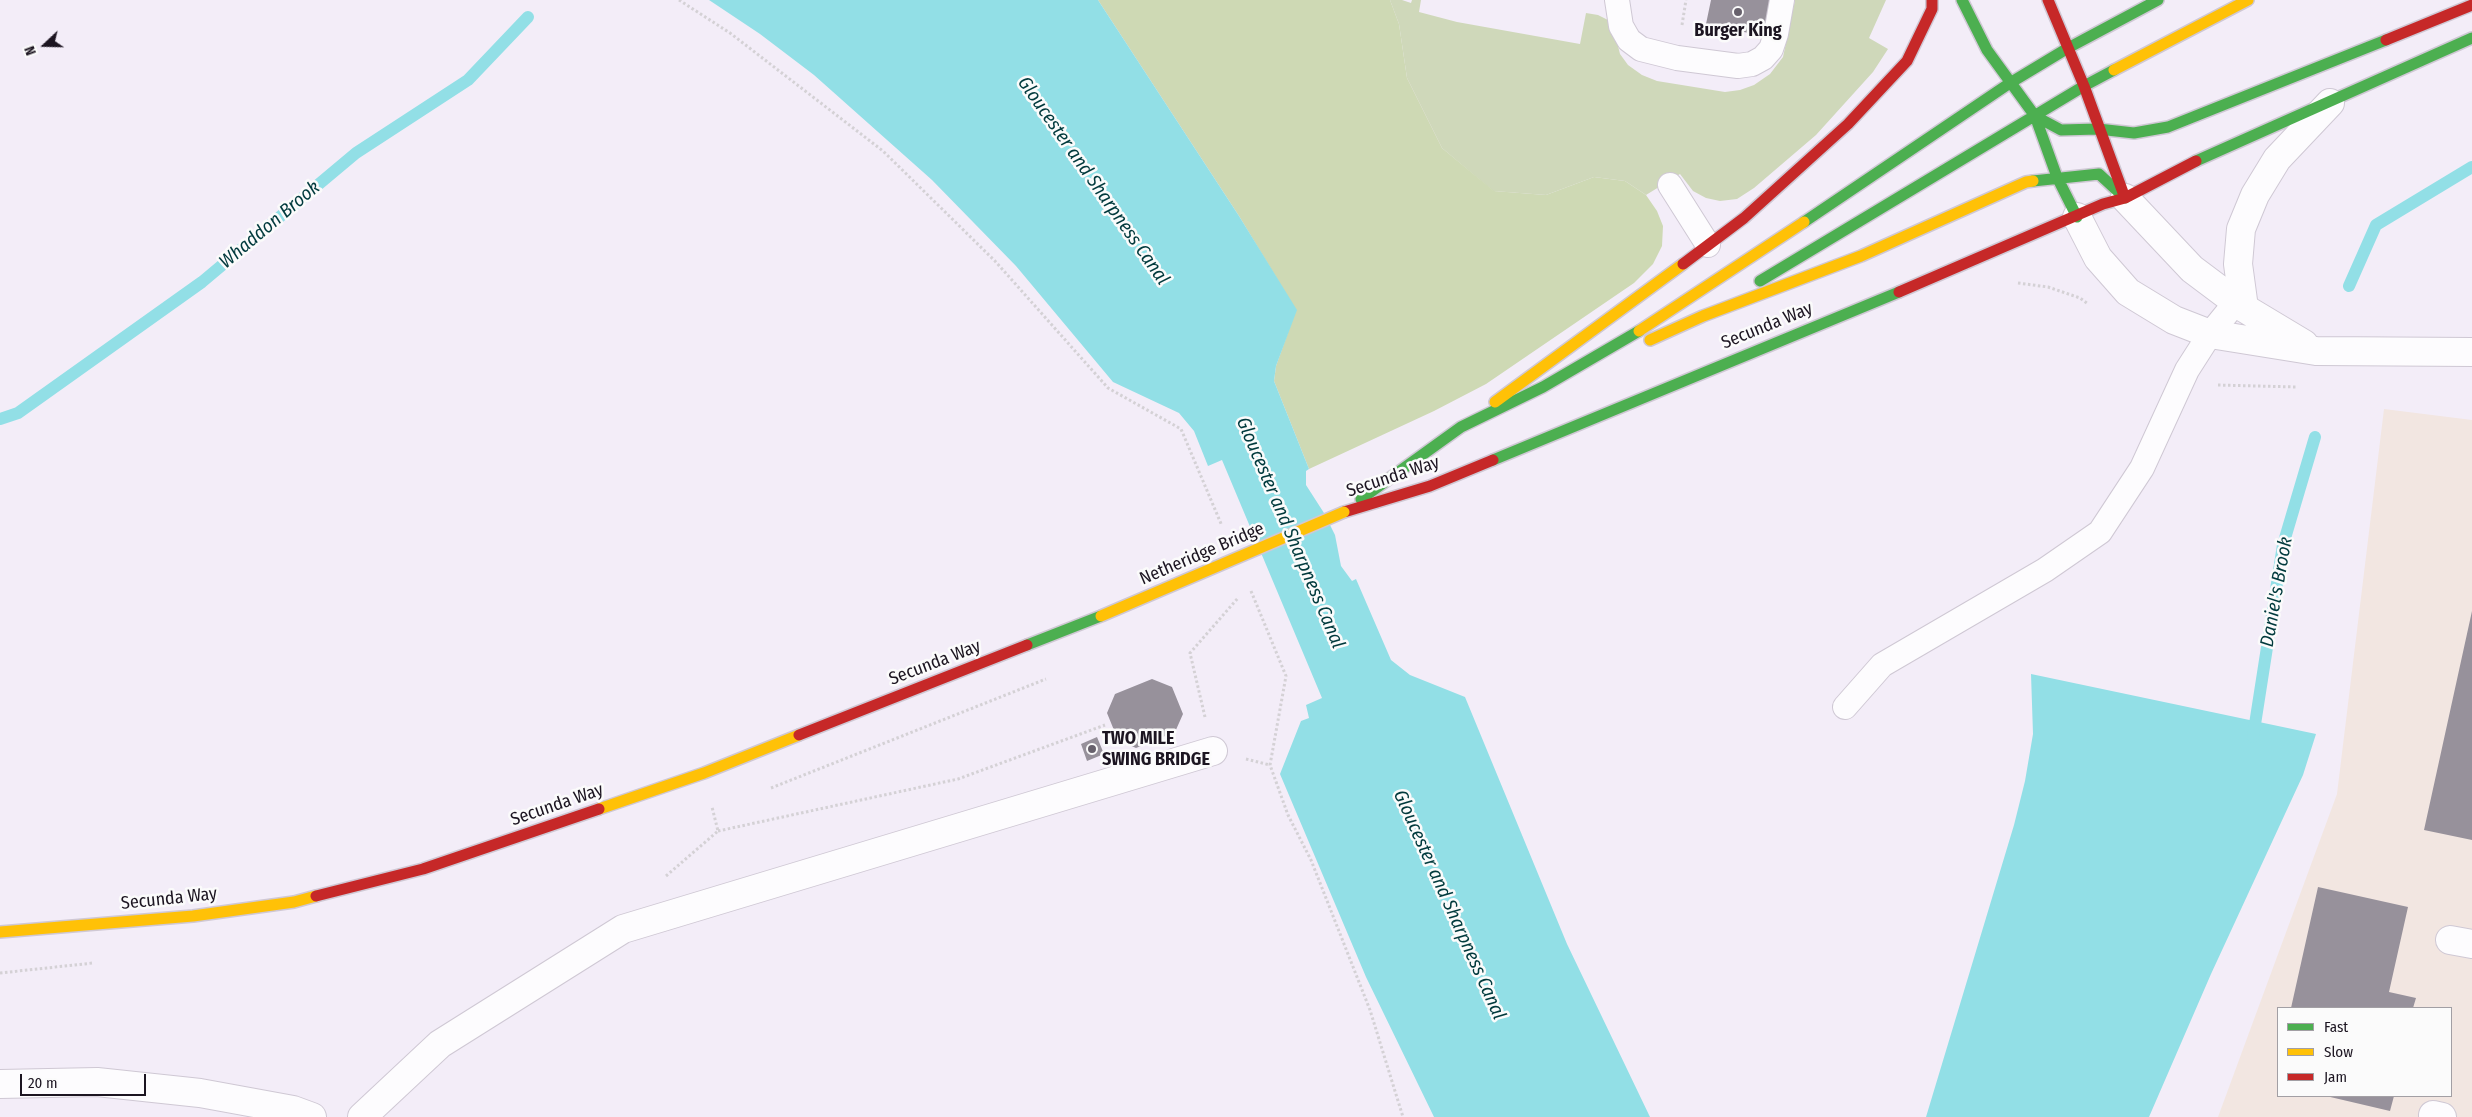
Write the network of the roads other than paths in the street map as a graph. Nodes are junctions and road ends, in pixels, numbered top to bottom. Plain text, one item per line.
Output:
1 (1617, 0) edge
2 (1782, 0) edge
3 (1932, 0) edge
4 (1962, 0) edge
5 (2048, 0) edge
6 (2158, 0) edge
7 (2248, 0) edge
8 (2472, 5) edge
9 (2472, 38) edge
10 (2068, 48) junction
11 (2010, 83) junction
12 (2084, 86) junction
13 (2330, 103) junction
14 (2035, 116) junction
15 (2098, 129) junction
16 (2057, 176) junction
17 (1670, 185) dead end
18 (2114, 201) junction
19 (2077, 217) junction
20 (1708, 245) junction
21 (2240, 305) junction
22 (1703, 316) junction
23 (2210, 334) junction
24 (2316, 351) junction
25 (2472, 352) edge
26 (1543, 387) junction
27 (1461, 426) junction
28 (1344, 512) junction
29 (1101, 616) joint
30 (1845, 707) dead end
31 (1214, 751) road end
32 (0, 932) edge
33 (0, 1084) edge
34 (312, 1117) edge
35 (362, 1117) edge

1 - 2 lane
3 - 20 main road
4 - 11 main road
5 - 10 main road
6 - 10 main road, Secunda Way
7 - 12 main road
8 - 15 main road
9 - 13 main road, Secunda Way
10 - 11 main road, Secunda Way
10 - 12 main road
11 - 14 main road
11 - 26 main road, Secunda Way
12 - 14 main road
12 - 15 main road
13 - 18 main road, Secunda Way
13 - 21 street
14 - 15 main road
14 - 16 main road
14 - 22 main road
15 - 18 main road
16 - 18 main road
16 - 19 main road
16 - 22 main road
17 - 20 lane
18 - 19 main road, Secunda Way
18 - 21 street
19 - 23 street
19 - 28 main road, Secunda Way
20 - 27 main road
21 - 23 lane
21 - 24 street
22 - 26 main road
23 - 24 street
23 - 30 lane
24 - 25 street
26 - 27 main road, Secunda Way
27 - 28 main road, Secunda Way
28 - 29 main road, Netheridge Bridge, bridge
29 - 32 main road, Secunda Way
31 - 35 street
33 - 34 street

